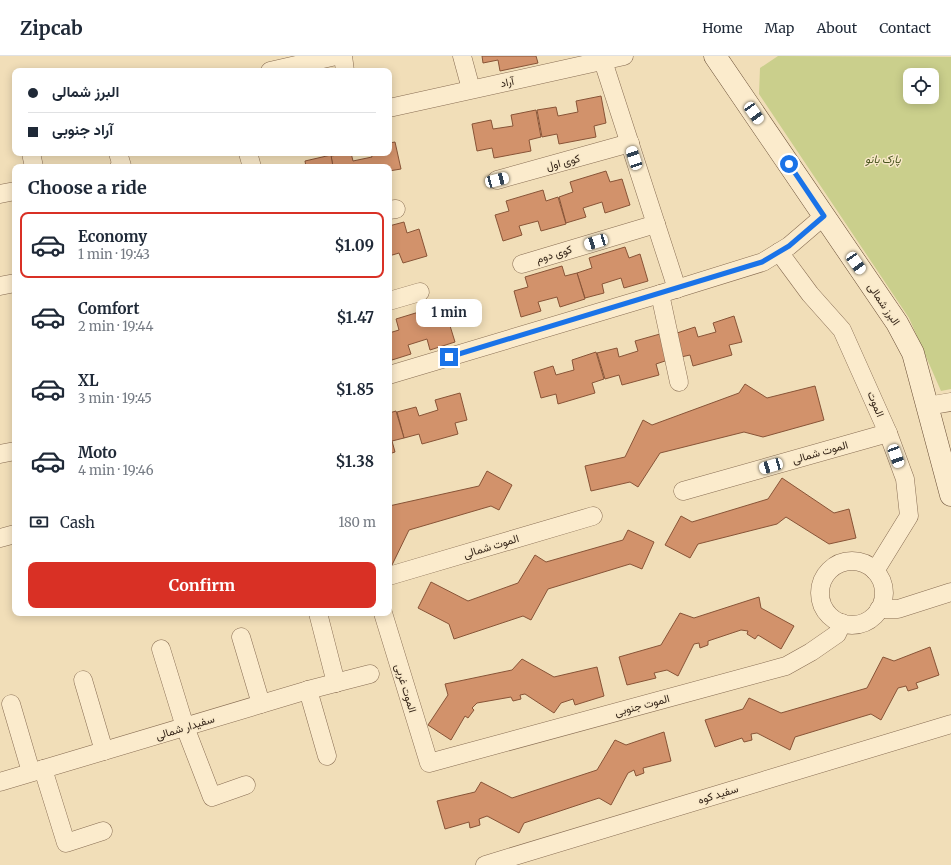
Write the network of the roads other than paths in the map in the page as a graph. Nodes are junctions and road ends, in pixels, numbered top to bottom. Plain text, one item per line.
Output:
1 (336, 56) edge
2 (342, 56) edge
3 (462, 56) edge
4 (624, 56) edge
5 (720, 58) edge
6 (603, 61) junction
7 (283, 68) edge
8 (344, 68) edge
9 (471, 89) junction
10 (392, 107) edge
11 (630, 144) junction
12 (497, 180) dead end
13 (12, 192) edge
14 (0, 194) edge
15 (824, 216) junction
16 (656, 224) junction
17 (779, 252) junction
18 (522, 264) dead end
19 (12, 283) edge
20 (0, 286) edge
21 (677, 289) junction
22 (420, 292) dead end
23 (660, 294) junction
24 (392, 300) edge
25 (392, 374) edge
26 (679, 382) dead end
27 (951, 402) edge
28 (927, 406) junction
29 (888, 433) junction
30 (12, 452) edge
31 (0, 454) edge
32 (683, 491) dead end
33 (951, 495) edge
34 (593, 516) dead end
35 (12, 535) edge
36 (0, 538) edge
37 (875, 571) junction
38 (392, 575) edge
39 (951, 592) edge
40 (879, 609) junction
41 (319, 616) edge
42 (384, 616) edge
43 (842, 623) junction
44 (241, 637) dead end
45 (161, 649) dead end
46 (370, 674) dead end
47 (83, 680) dead end
48 (336, 683) junction
49 (308, 690) junction
50 (11, 704) dead end
51 (261, 704) junction
52 (951, 724) edge
53 (185, 727) junction
54 (104, 750) junction
55 (328, 756) dead end
56 (429, 763) joint
57 (37, 770) junction
58 (0, 782) edge
59 (246, 785) dead end
60 (103, 831) dead end
61 (485, 865) edge

1 - 7 street
2 - 8 street
3 - 9 street
4 - 6 street, آراد
5 - 15 street, البرز شمالی
6 - 9 street, آراد
6 - 11 street
9 - 10 street, آراد
11 - 12 street, کوی اول
11 - 16 street
13 - 14 street
15 - 17 street
15 - 28 street, البرز شمالی
16 - 18 street, کوی دوم
16 - 21 street
17 - 21 street
17 - 29 street, الموت
19 - 20 street
21 - 23 street
22 - 24 street
23 - 25 street
23 - 26 street
27 - 28 street
28 - 33 street, البرز شمالی
29 - 32 street, الموت شمالی
29 - 37 street, الموت
30 - 31 street
34 - 38 street, الموت شمالی
35 - 36 street
37 - 40 street
37 - 43 street
39 - 40 street
40 - 43 street
41 - 48 street
42 - 56 street, الموت غربی
43 - 56 street, الموت جنوبی
44 - 51 street
45 - 53 street
46 - 48 street, سفیدار شمالی
47 - 54 street
48 - 49 street, سفیدار شمالی
49 - 51 street, سفیدار شمالی
49 - 55 street
50 - 57 street
51 - 53 street, سفیدار شمالی
52 - 61 street, سفید کوه
53 - 54 street, سفیدار شمالی
53 - 59 street
54 - 57 street, سفیدار شمالی
57 - 58 street, سفیدار شمالی
57 - 60 street

